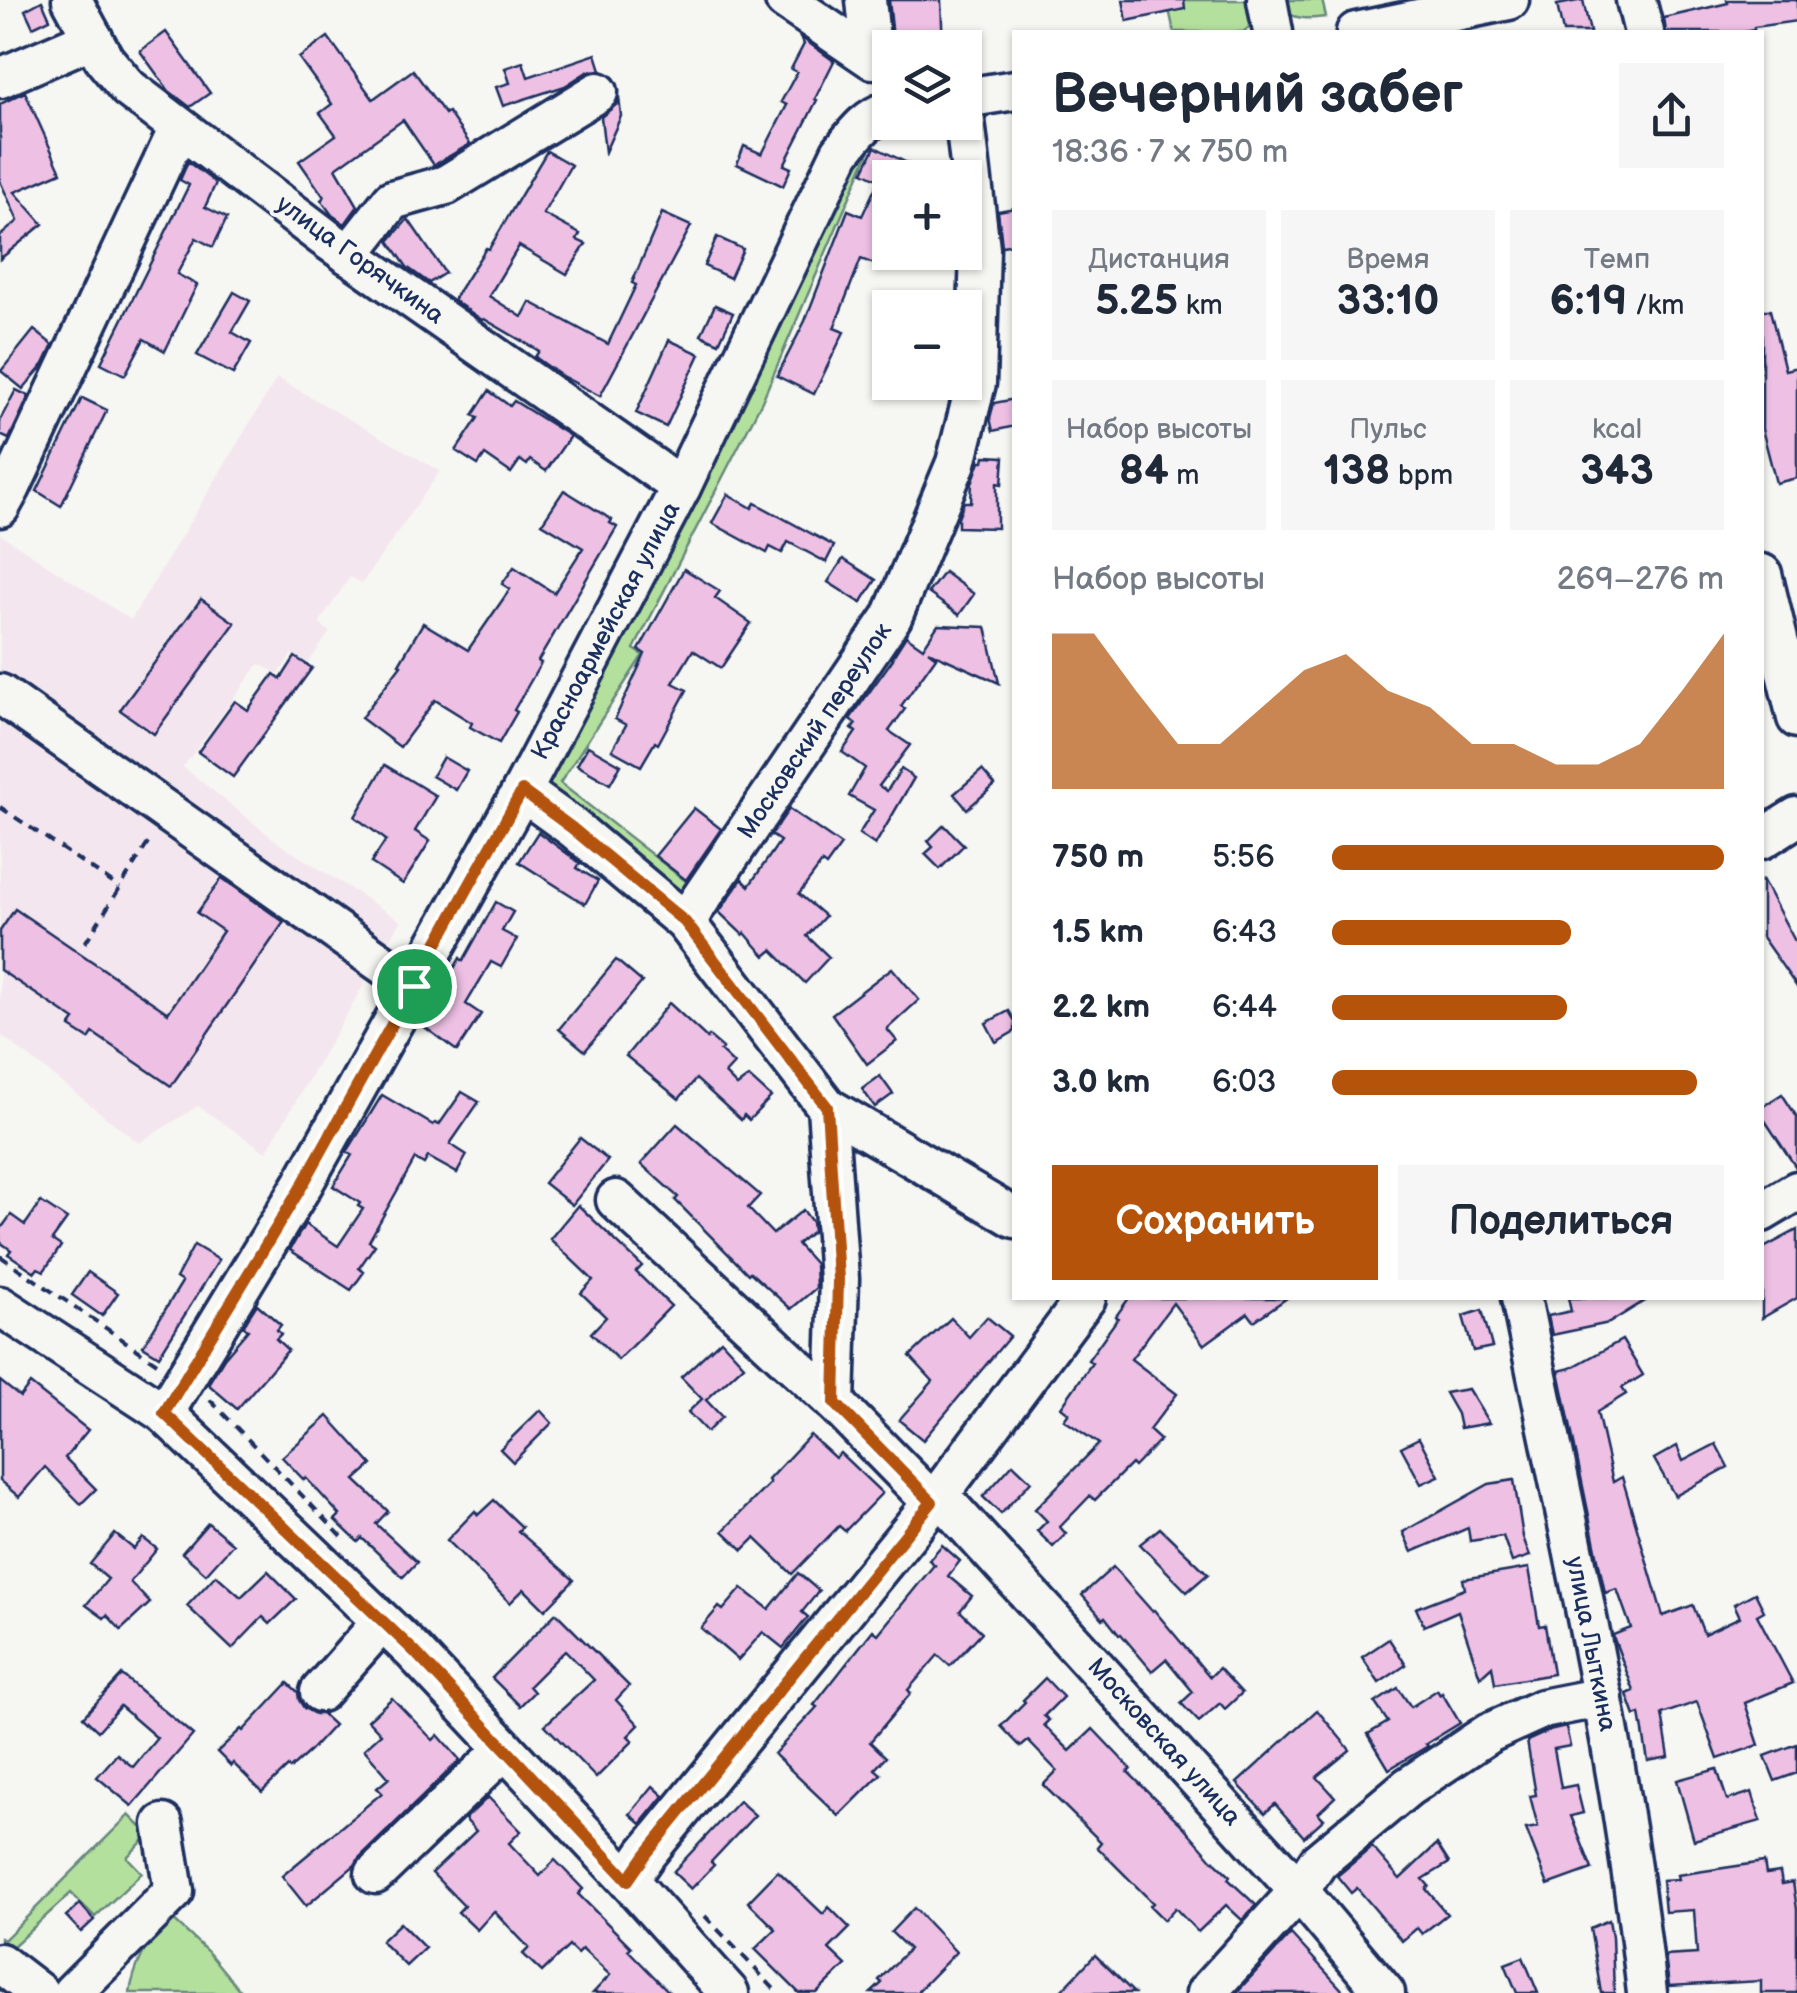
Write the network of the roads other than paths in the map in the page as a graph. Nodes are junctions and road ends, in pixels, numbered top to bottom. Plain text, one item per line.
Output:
1 (72, 0) edge
2 (785, 0) edge
3 (866, 0) edge
4 (1267, 0) edge
5 (1509, 0) edge
6 (1636, 0) edge
7 (1273, 30) edge
8 (1366, 30) edge
9 (1644, 30) edge
10 (93, 38) junction
11 (872, 59) joint
12 (0, 78) edge
13 (1012, 90) edge
14 (598, 92) dead end
15 (982, 95) edge
16 (872, 118) edge
17 (178, 128) junction
18 (967, 140) edge
19 (349, 255) junction
20 (681, 487) junction
21 (0, 506) edge
22 (1764, 582) edge
23 (0, 694) edge
24 (1797, 718) edge
25 (522, 791) junction
26 (1797, 818) edge
27 (1764, 838) edge
28 (685, 922) junction
29 (414, 986) junction
30 (827, 1107) junction
31 (1797, 1191) edge
32 (616, 1200) dead end
33 (1764, 1211) edge
34 (1011, 1213) edge
35 (1084, 1300) edge
36 (1521, 1300) edge
37 (0, 1306) edge
38 (835, 1403) junction
39 (164, 1413) junction
40 (936, 1498) junction
41 (382, 1622) junction
42 (320, 1692) dead end
43 (1603, 1696) junction
44 (505, 1749) junction
45 (163, 1824) dead end
46 (375, 1874) dead end
47 (628, 1880) junction
48 (1299, 1892) junction
49 (0, 1963) edge
50 (40, 1993) edge
51 (72, 1993) edge
52 (729, 1993) edge
53 (1206, 1993) edge
54 (1386, 1993) edge
55 (1647, 1993) edge

1 - 10 street, улица Горячкина
2 - 11 street
3 - 11 street
4 - 7 street
5 - 8 street
6 - 9 street
10 - 12 street
10 - 17 street, улица Горячкина
13 - 15 street
14 - 19 street
16 - 20 street, Красноармейская улица
17 - 19 street, улица Горячкина
17 - 21 street
18 - 28 street, Московский переулок
19 - 20 street, улица Горячкина
20 - 25 street, Красноармейская улица
22 - 24 street
23 - 29 street
25 - 28 street
25 - 29 street, Красноармейская улица
26 - 27 street
28 - 30 street
29 - 39 street, Красноармейская улица
30 - 34 street
30 - 38 street
31 - 33 street
32 - 38 street, Московская улица
35 - 40 street
36 - 43 street, улица Лыткина
37 - 39 street
38 - 40 street, Московская улица
39 - 41 street
40 - 47 street
40 - 48 street, Московская улица
41 - 42 street
41 - 44 street
43 - 48 street
43 - 55 street, улица Лыткина
44 - 46 street
44 - 47 street
45 - 51 street
47 - 52 street
48 - 53 street
48 - 54 street, Московская улица
49 - 50 street

